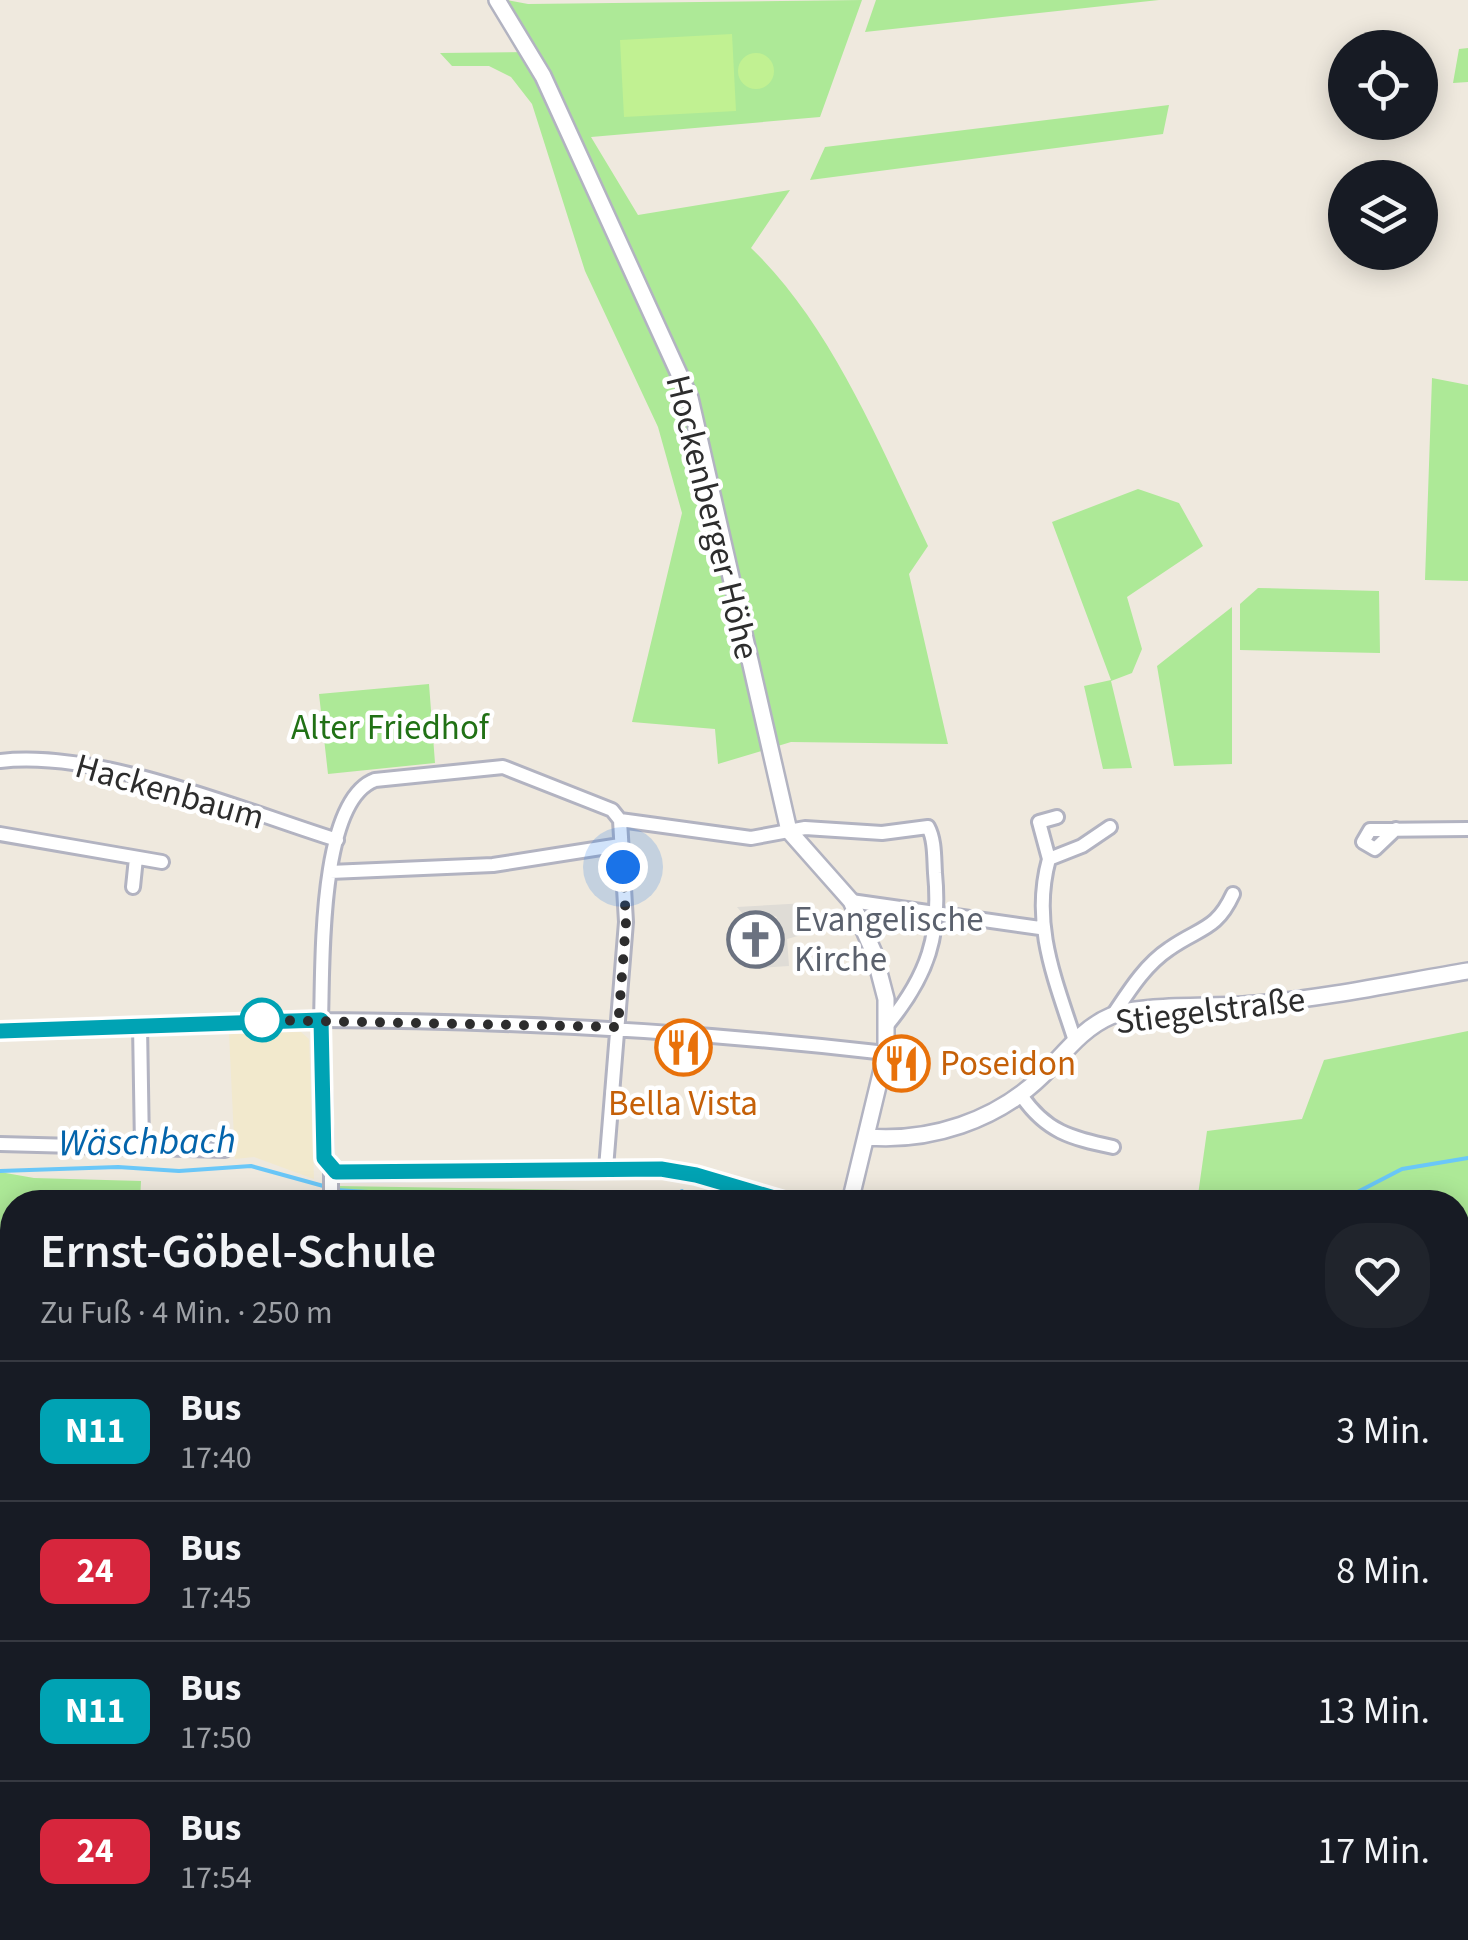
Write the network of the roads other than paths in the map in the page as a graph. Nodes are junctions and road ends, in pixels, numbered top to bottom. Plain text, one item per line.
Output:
1 (497, 0) edge
2 (0, 762) edge
3 (1057, 817) dead end
4 (620, 820) junction
5 (1110, 826) dead end
6 (1468, 828) edge
7 (1396, 829) dead end
8 (789, 831) junction
9 (0, 834) edge
10 (337, 840) junction
11 (620, 845) junction
12 (136, 858) junction
13 (1049, 859) junction
14 (162, 862) dead end
15 (330, 872) junction
16 (133, 887) dead end
17 (1233, 894) dead end
18 (851, 900) junction
19 (940, 914) junction
20 (1040, 928) junction
21 (1468, 971) edge
22 (1113, 1015) junction
23 (321, 1020) junction
24 (888, 1024) junction
25 (140, 1025) junction
26 (618, 1027) junction
27 (0, 1031) edge
28 (1076, 1041) junction
29 (886, 1053) junction
30 (1021, 1096) junction
31 (867, 1136) junction
32 (0, 1144) edge
33 (142, 1147) junction
34 (1113, 1147) dead end
35 (225, 1150) dead end
36 (606, 1168) junction
37 (330, 1173) junction
38 (331, 1190) edge
39 (747, 1190) edge
40 (853, 1190) edge

1 - 8 street, Hockenberger Höhe
2 - 10 street, Hackenbaum
3 - 13 street
4 - 8 street
4 - 10 street
4 - 11 street
5 - 13 street
6 - 7 street
8 - 18 street
8 - 19 street
9 - 12 street
10 - 15 street
11 - 15 street
11 - 26 street
12 - 14 street
12 - 16 street
13 - 20 street
15 - 23 street
17 - 22 street
18 - 19 street
18 - 24 street
19 - 20 street
19 - 24 street
20 - 28 street
21 - 22 street, Stiegelstraße
22 - 28 street, Stiegelstraße
23 - 25 street
23 - 26 street
23 - 37 street
24 - 29 street
25 - 27 street
25 - 33 street
26 - 29 street
26 - 36 street
28 - 30 street, Stiegelstraße
29 - 31 street
30 - 31 street, Stiegelstraße
30 - 34 street
31 - 40 street
32 - 33 street
33 - 35 street
36 - 37 street
36 - 39 street
37 - 38 street

